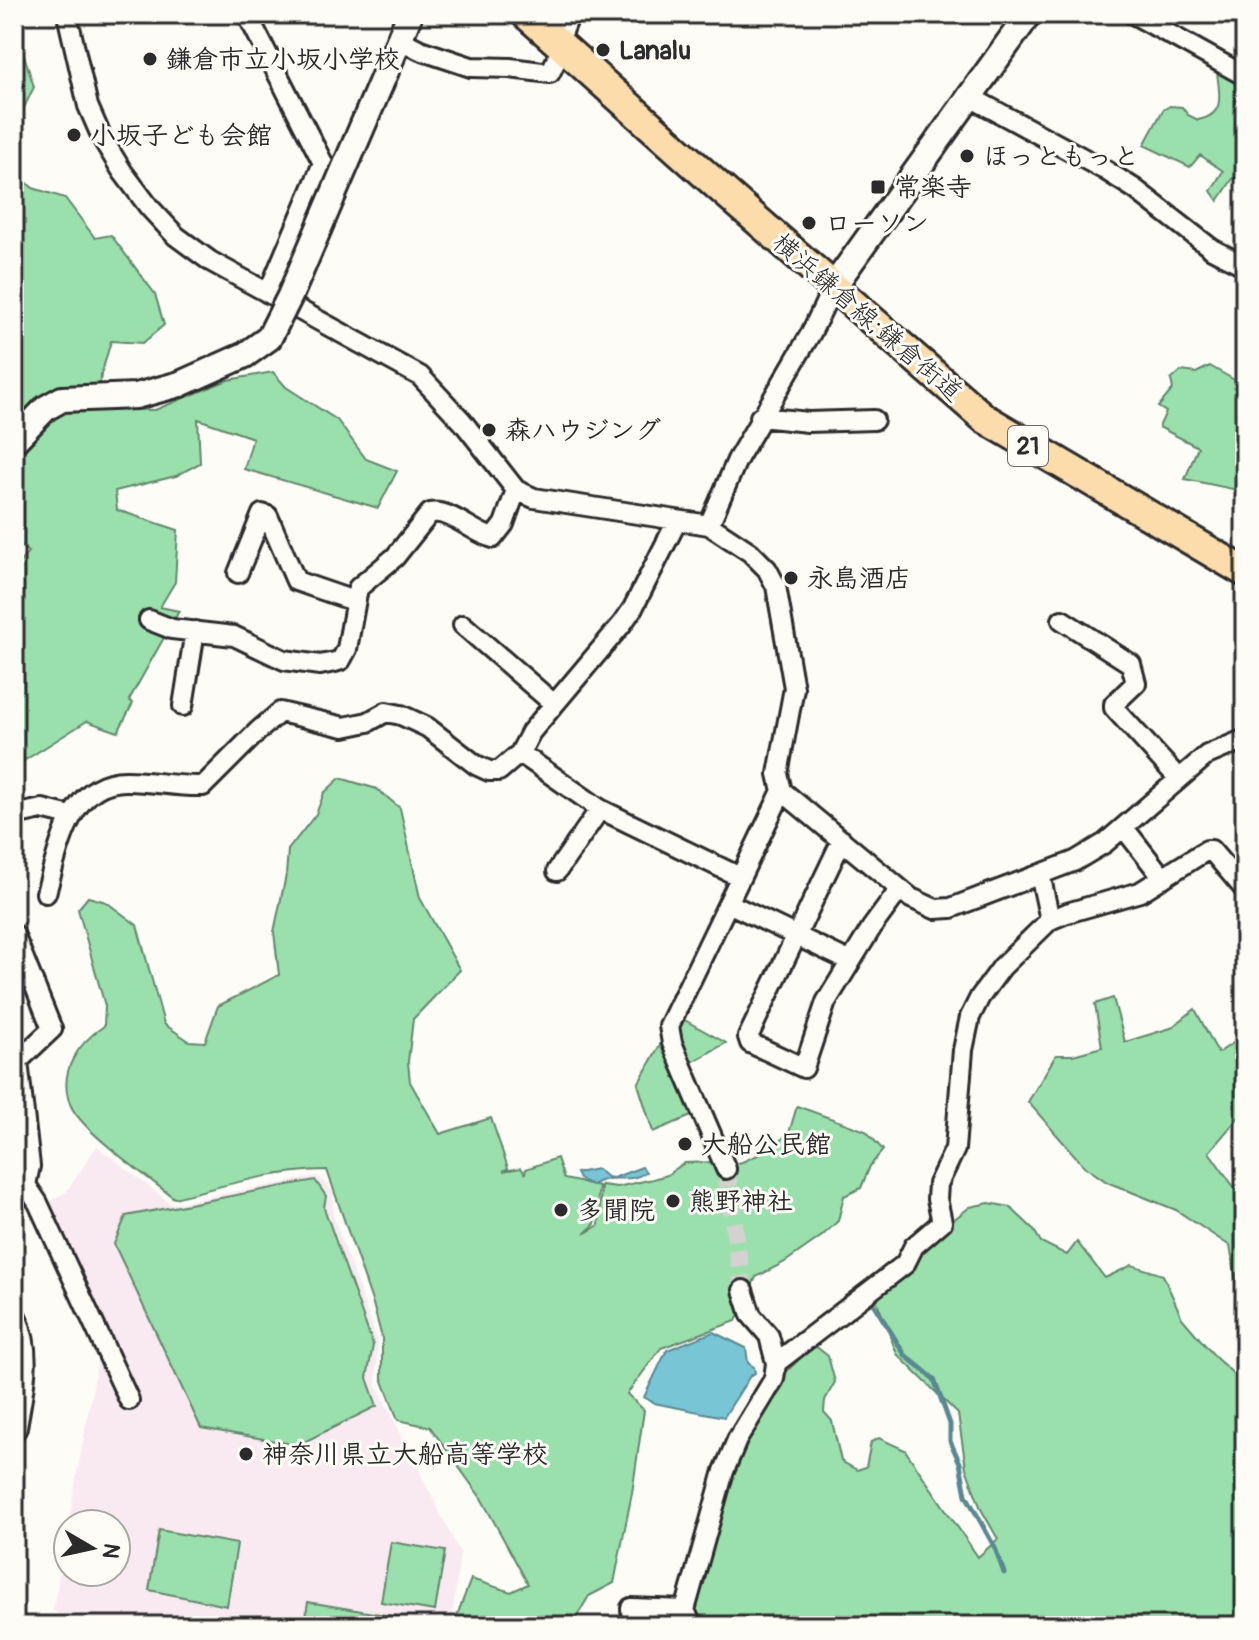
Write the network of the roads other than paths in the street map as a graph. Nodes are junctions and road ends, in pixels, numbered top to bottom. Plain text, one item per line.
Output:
1 (67, 14) edge
2 (247, 14) edge
3 (410, 14) edge
4 (526, 14) edge
5 (570, 14) edge
6 (1133, 14) edge
7 (1026, 15) edge
8 (399, 39) junction
9 (560, 46) junction
10 (1245, 76) edge
11 (970, 97) junction
12 (1245, 266) edge
13 (833, 287) junction
14 (268, 293) junction
15 (760, 417) junction
16 (874, 420) dead end
17 (14, 441) edge
18 (516, 490) junction
19 (677, 521) junction
20 (709, 525) junction
21 (1245, 572) edge
22 (238, 573) dead end
23 (354, 601) junction
24 (149, 620) dead end
25 (1062, 620) dead end
26 (463, 625) dead end
27 (195, 631) junction
28 (554, 704) junction
29 (183, 706) dead end
30 (1245, 739) edge
31 (520, 753) junction
32 (1179, 779) junction
33 (782, 791) junction
34 (600, 809) junction
35 (14, 815) edge
36 (70, 816) junction
37 (1124, 828) junction
38 (842, 840) junction
39 (557, 871) dead end
40 (1040, 874) junction
41 (740, 877) junction
42 (1163, 878) junction
43 (900, 889) junction
44 (1245, 890) edge
45 (46, 893) dead end
46 (728, 903) junction
47 (1050, 920) junction
48 (14, 934) edge
49 (795, 936) junction
50 (849, 961) junction
51 (726, 1169) tunnel mouth
52 (20, 1180) edge
53 (743, 1290) tunnel mouth
54 (14, 1319) edge
55 (776, 1363) junction
56 (129, 1400) dead end
57 (14, 1427) edge
58 (688, 1618) edge
59 (632, 1626) edge

1 - 14 street
2 - 14 street
3 - 8 street
4 - 9 main road, 横浜鎌倉線;鎌倉街道 / 21
5 - 9 street
6 - 10 street
7 - 11 street
8 - 9 street
8 - 17 street, bridge
9 - 13 main road, 横浜鎌倉線;鎌倉街道 / 21
11 - 12 street
11 - 13 street
13 - 15 street
13 - 21 main road, 横浜鎌倉線;鎌倉街道 / 21
14 - 18 street
15 - 16 street
15 - 20 street
18 - 19 street
18 - 23 street
19 - 20 street
19 - 28 street
20 - 33 street
22 - 23 street
23 - 27 street
24 - 27 street
25 - 32 street
26 - 28 street
27 - 29 street
28 - 31 street
30 - 32 street
31 - 34 street
31 - 36 street
32 - 37 street
33 - 38 street
33 - 41 street
34 - 39 street
34 - 41 street
35 - 36 street
36 - 45 street
37 - 40 street
37 - 42 street
38 - 43 street
38 - 49 street
40 - 43 street
40 - 47 street
41 - 46 street
42 - 44 street
42 - 47 street
43 - 50 street
46 - 49 street
46 - 51 street
47 - 55 street
48 - 52 street
49 - 50 street
49 - 50 street
52 - 56 street
53 - 55 street
54 - 57 street
55 - 58 street
58 - 59 street

